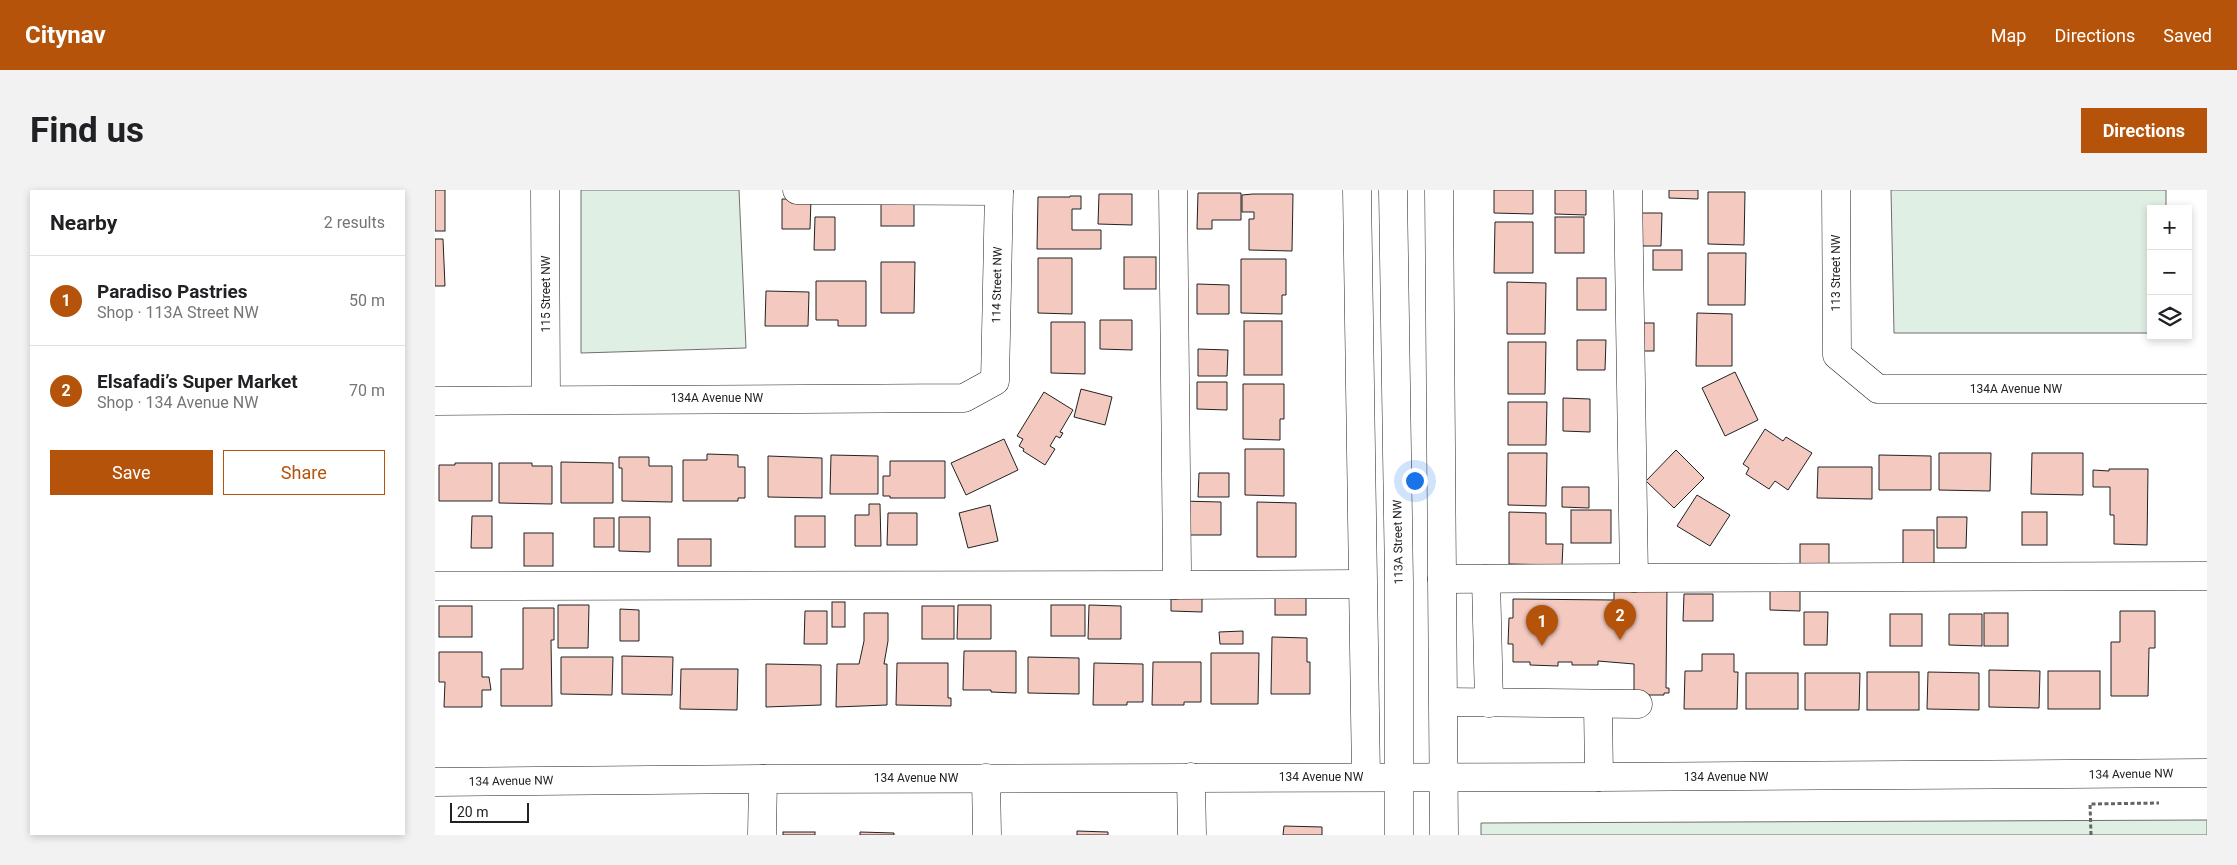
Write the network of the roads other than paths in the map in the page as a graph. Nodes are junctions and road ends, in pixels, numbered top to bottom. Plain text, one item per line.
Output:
1 (545, 190) edge
2 (797, 190) edge
3 (999, 190) edge
4 (1173, 190) edge
5 (1357, 190) edge
6 (1393, 190) edge
7 (1439, 190) edge
8 (1628, 190) edge
9 (1836, 190) edge
10 (1837, 355) joint
11 (995, 381) joint
12 (2207, 389) edge
13 (546, 398) junction
14 (435, 401) edge
15 (2207, 576) edge
16 (1634, 578) junction
17 (1442, 579) junction
18 (1486, 579) junction
19 (1362, 584) junction
20 (1175, 585) junction
21 (435, 586) edge
22 (1444, 702) junction
23 (1489, 703) junction
24 (1638, 704) dead end
25 (1598, 705) junction
26 (2207, 773) edge
27 (1397, 776) junction
28 (1191, 777) junction
29 (1366, 777) junction
30 (1443, 777) junction
31 (1599, 777) junction
32 (986, 778) junction
33 (763, 779) junction
34 (435, 782) edge
35 (762, 835) edge
36 (987, 835) edge
37 (1192, 835) edge
38 (1399, 835) edge
39 (1444, 835) edge

1 - 13 street, 115 Street NW
2 - 3 street
3 - 11 street, 114 Street NW
4 - 20 street
5 - 19 street
6 - 27 street, 113A Street NW
7 - 17 street
8 - 16 street
9 - 10 street, 113 Street NW
10 - 12 street, 134A Avenue NW
11 - 13 street, 134A Avenue NW
13 - 14 street, 134A Avenue NW
15 - 16 street
16 - 18 street
17 - 18 street
17 - 22 street
18 - 23 street
19 - 20 street
19 - 29 street
20 - 21 street
22 - 23 street
22 - 30 street
23 - 25 street
24 - 25 street
25 - 31 street
26 - 31 street, 134 Avenue NW
27 - 29 street, 134 Avenue NW
27 - 30 street, 134 Avenue NW
27 - 38 street, 113A Street NW
28 - 29 street, 134 Avenue NW
28 - 32 street, 134 Avenue NW
28 - 37 street
30 - 31 street, 134 Avenue NW
30 - 39 street
32 - 33 street, 134 Avenue NW
32 - 36 street
33 - 34 street, 134 Avenue NW
33 - 35 street

